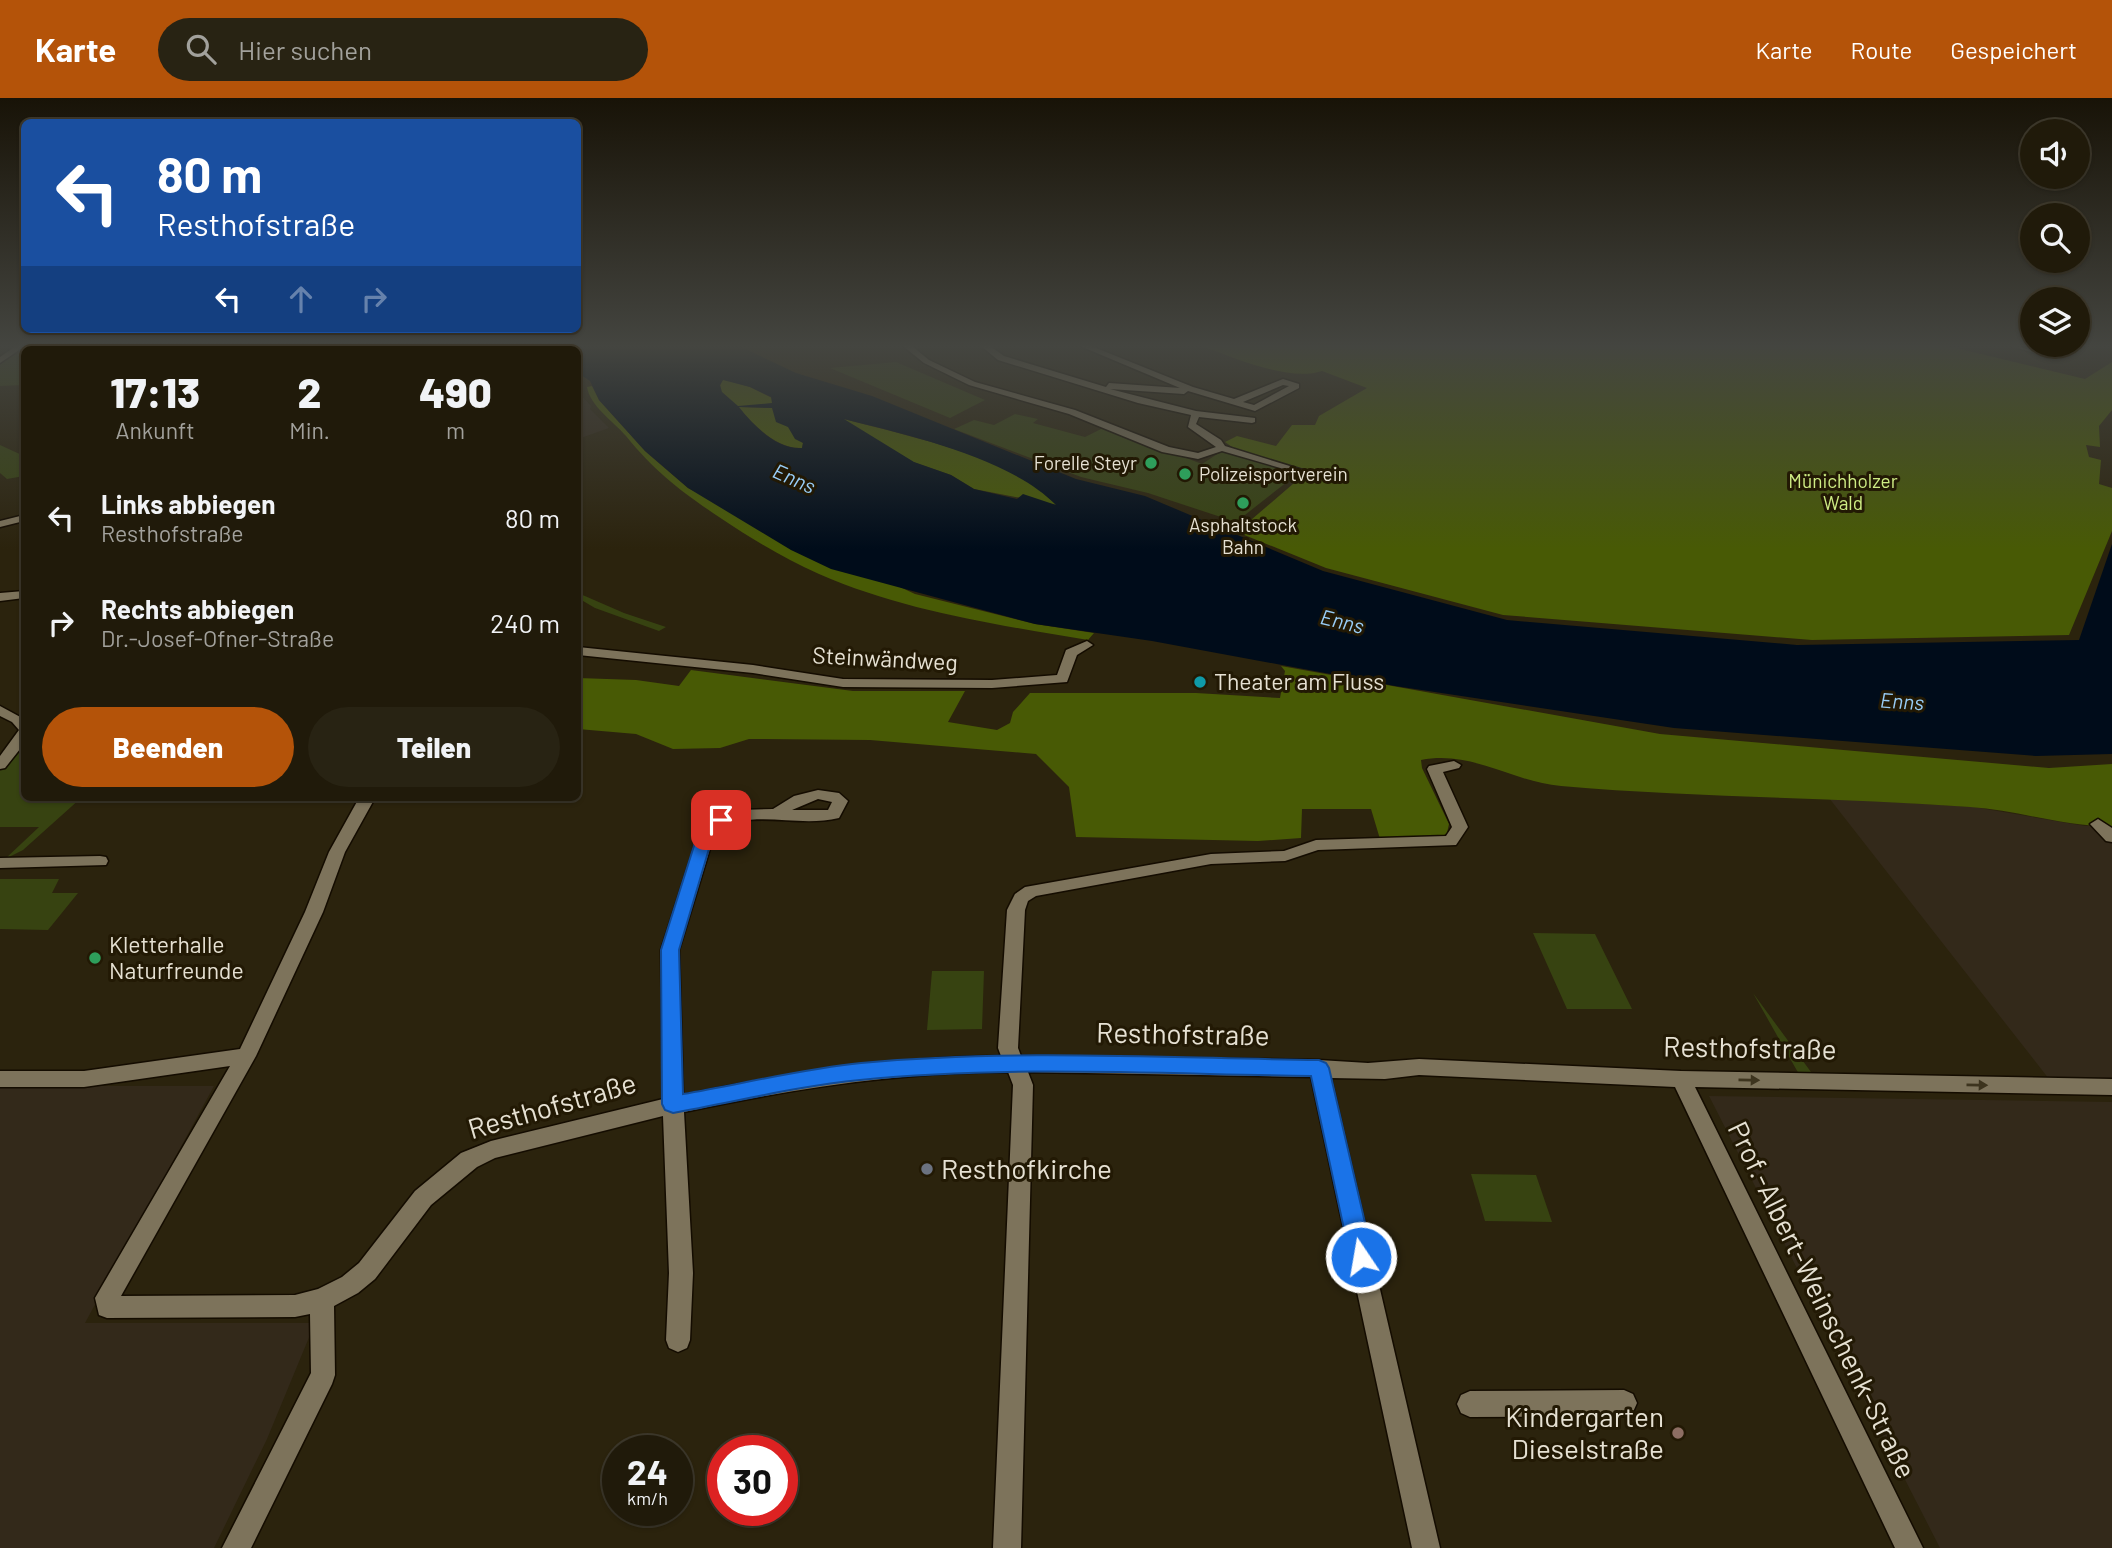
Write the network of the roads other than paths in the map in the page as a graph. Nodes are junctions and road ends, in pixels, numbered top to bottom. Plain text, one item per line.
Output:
1 (1075, 414) edge
2 (1196, 414) joint
3 (1252, 420) dead end
4 (1221, 448) junction
5 (1301, 471) dead end
6 (21, 520) edge
7 (0, 524) edge
8 (0, 592) edge
9 (21, 594) edge
10 (21, 594) edge
11 (0, 597) edge
12 (1087, 645) dead end
13 (581, 651) edge
14 (0, 710) edge
15 (21, 725) edge
16 (21, 737) edge
17 (0, 765) edge
18 (1454, 765) dead end
19 (365, 801) edge
20 (778, 813) dead end
21 (2098, 824) dead end
22 (2112, 837) edge
23 (100, 861) dead end
24 (0, 863) edge
25 (246, 1056) junction
26 (1016, 1065) junction
27 (1319, 1068) junction
28 (0, 1079) edge
29 (1681, 1079) junction
30 (2112, 1087) edge
31 (673, 1104) junction
32 (322, 1300) junction
33 (678, 1340) dead end
34 (1624, 1403) dead end
35 (1470, 1404) dead end
36 (236, 1548) edge
37 (1007, 1548) edge
38 (1426, 1548) edge
39 (1909, 1548) edge

1 - 4 street
2 - 3 street
2 - 4 street
4 - 5 street
6 - 7 street
8 - 9 street
10 - 11 street
12 - 13 street, Steinwändweg
14 - 15 street
16 - 17 street
18 - 26 street
19 - 25 street, Resthofstraße
20 - 31 street
21 - 22 street
23 - 24 street
25 - 28 street
25 - 32 street, Resthofstraße
26 - 27 street, Resthofstraße
26 - 31 street, Resthofstraße
26 - 37 street
27 - 29 street, Resthofstraße
27 - 38 street
29 -> 30 street, Resthofstraße
29 - 39 street, Prof.-Albert-Weinschenk-Straße
31 - 32 street, Resthofstraße
31 - 33 street
32 - 36 street
34 - 35 street

